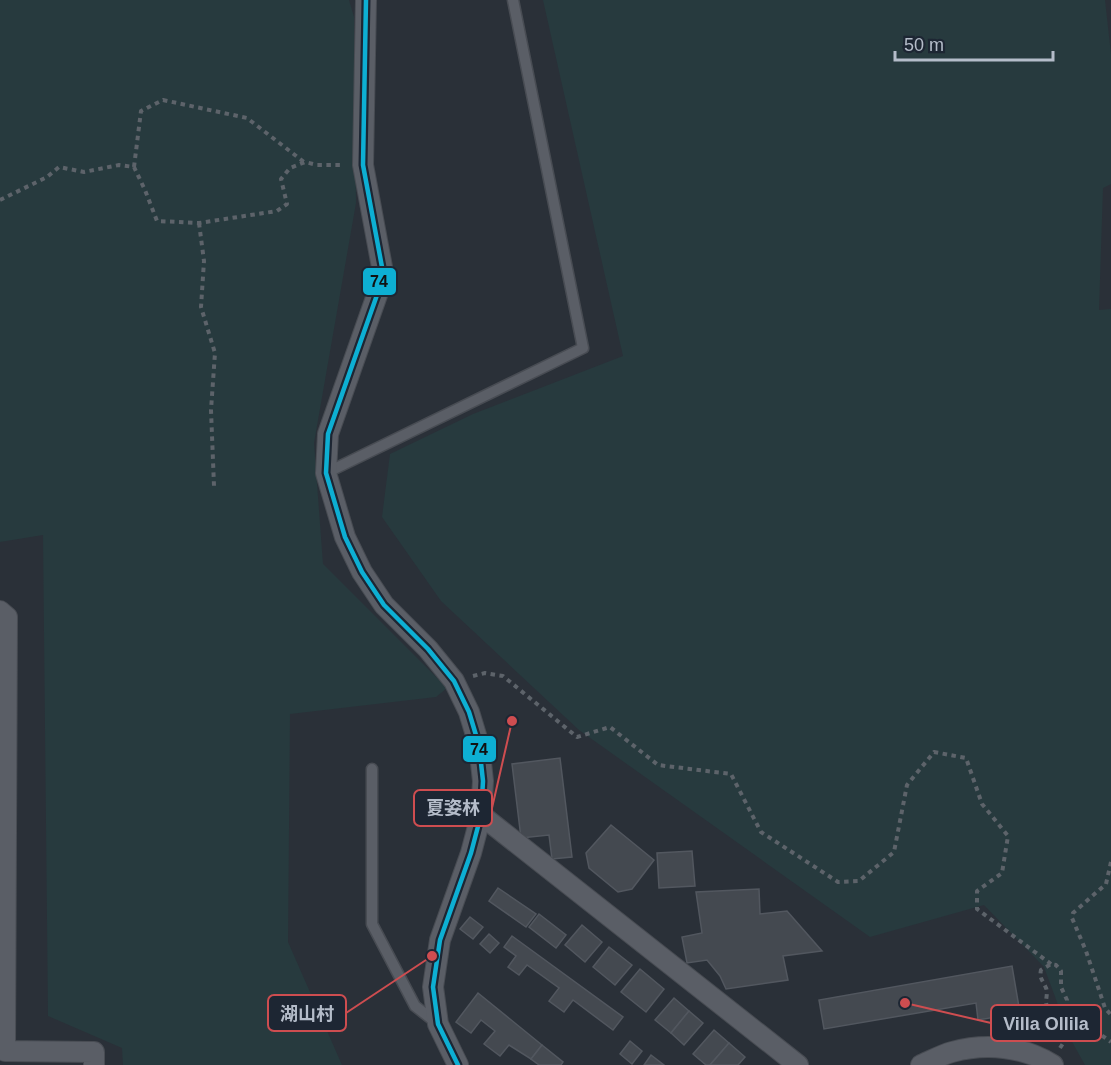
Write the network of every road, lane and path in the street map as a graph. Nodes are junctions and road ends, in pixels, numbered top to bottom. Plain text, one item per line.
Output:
1 (366, 0) edge
2 (513, 0) edge
3 (305, 162) junction
4 (363, 165) junction
5 (134, 167) junction
6 (0, 200) edge
7 (200, 223) junction
8 (326, 473) junction
9 (214, 486) dead end
10 (0, 610) edge
11 (454, 681) junction
12 (3, 695) edge
13 (372, 769) dead end
14 (3, 776) edge
15 (481, 815) junction
16 (1111, 862) edge
17 (3, 872) edge
18 (3, 963) edge
19 (1051, 964) junction
20 (1111, 1015) edge
21 (438, 1024) junction
22 (1059, 1026) junction
23 (1069, 1033) junction
24 (1111, 1042) edge
25 (2, 1051) edge
26 (1051, 1064) edge
27 (94, 1065) edge
28 (459, 1065) edge
29 (798, 1065) edge
30 (921, 1065) edge

1 - 4 street
2 - 8 lane
3 - 4 path
3 - 5 path
3 - 7 path
4 - 8 street
5 - 6 path
5 - 7 path
7 - 9 path
8 - 11 street
10 - 12 street
11 - 15 street
11 - 19 path
12 - 14 street
13 - 21 lane
14 - 17 street
15 - 21 street
15 - 29 street
16 - 20 path
17 - 18 street
18 - 25 street
19 - 22 path
19 - 22 path
21 - 28 street
22 - 23 path
23 - 24 path
23 - 26 path
25 - 27 street
26 - 30 street

